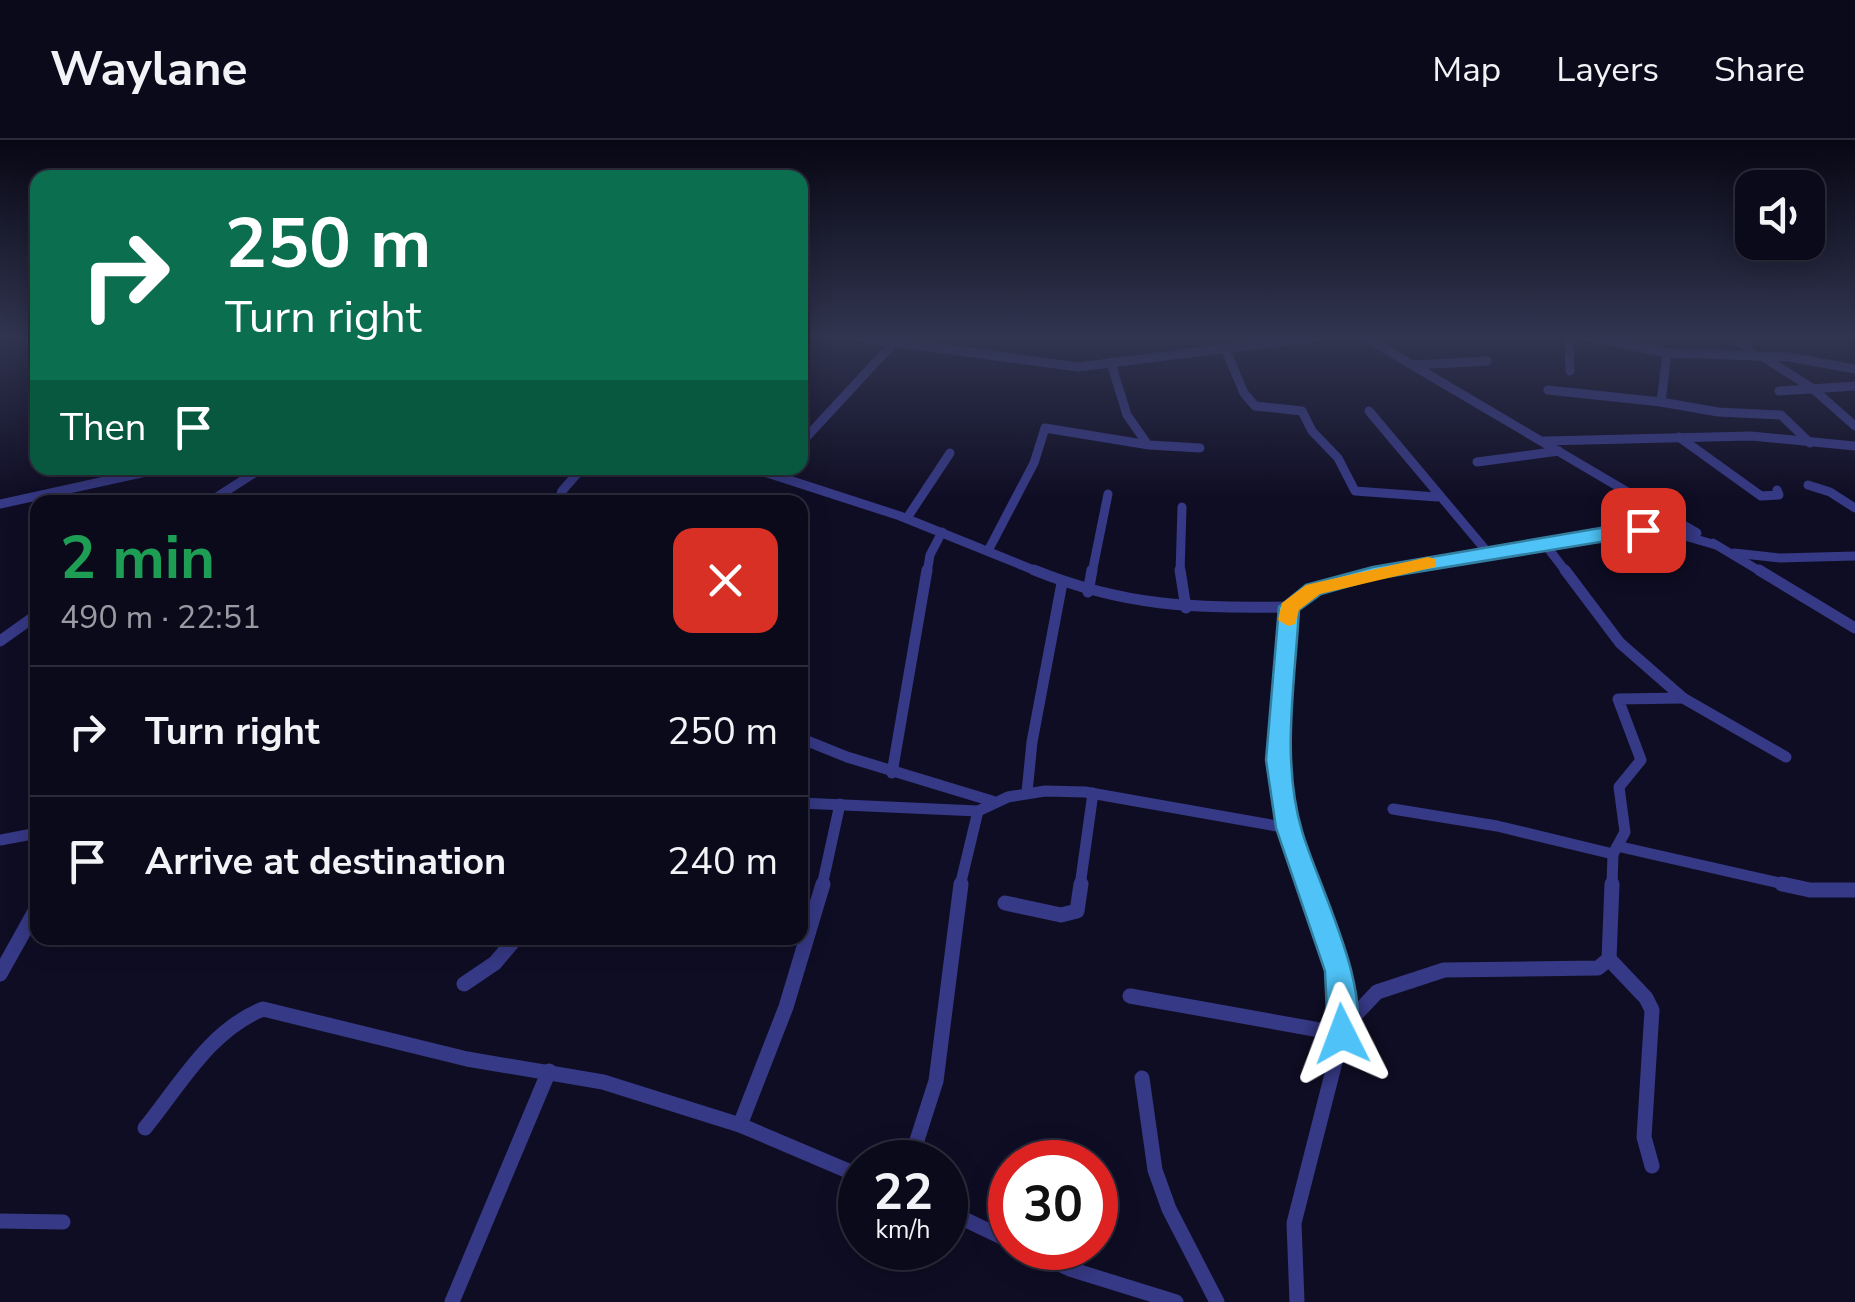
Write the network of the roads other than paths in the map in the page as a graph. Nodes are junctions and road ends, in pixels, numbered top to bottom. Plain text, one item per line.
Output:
1 (850, 390) edge
2 (1120, 390) edge
3 (1242, 390) edge
4 (1456, 390) edge
5 (1550, 390) edge
6 (1662, 390) edge
7 (1788, 390) edge
8 (1815, 390) edge
9 (1779, 391) dead end
10 (1661, 402) junction
11 (1369, 411) dead end
12 (1855, 426) edge
13 (808, 435) edge
14 (1679, 437) junction
15 (1542, 441) junction
16 (1810, 443) junction
17 (1149, 445) junction
18 (1855, 446) edge
19 (1200, 448) dead end
20 (1559, 451) junction
21 (950, 453) dead end
22 (1477, 462) dead end
23 (132, 475) edge
24 (251, 475) edge
25 (576, 475) edge
26 (791, 475) edge
27 (1808, 485) dead end
28 (1778, 490) dead end
29 (1108, 494) dead end
30 (41, 495) edge
31 (220, 495) edge
32 (561, 495) edge
33 (30, 497) edge
34 (1437, 497) junction
35 (0, 504) edge
36 (1182, 506) dead end
37 (1855, 508) edge
38 (907, 518) junction
39 (942, 532) junction
40 (1544, 544) junction
41 (1716, 545) junction
42 (988, 549) junction
43 (1730, 553) junction
44 (1489, 554) junction
45 (1855, 556) edge
46 (1062, 583) junction
47 (1088, 592) junction
48 (1289, 607) junction
49 (1186, 608) junction
50 (1254, 609) junction
51 (30, 620) edge
52 (1288, 627) junction
53 (1855, 628) edge
54 (0, 641) edge
55 (1683, 698) junction
56 (808, 741) edge
57 (1786, 757) dead end
58 (892, 773) junction
59 (1027, 792) junction
60 (1093, 793) junction
61 (992, 801) junction
62 (808, 803) edge
63 (840, 804) junction
64 (1393, 809) dead end
65 (978, 812) junction
66 (1288, 828) junction
67 (30, 834) edge
68 (0, 840) edge
69 (1617, 851) junction
70 (1855, 890) edge
71 (1005, 904) dead end
72 (30, 920) edge
73 (808, 932) edge
74 (510, 945) edge
75 (805, 945) edge
76 (1609, 959) junction
77 (0, 974) edge
78 (464, 984) dead end
79 (1130, 996) dead end
80 (1343, 1031) junction
81 (549, 1071) junction
82 (1142, 1078) dead end
83 (740, 1125) junction
84 (146, 1128) dead end
85 (917, 1140) edge
86 (1652, 1166) dead end
87 (838, 1167) edge
88 (0, 1221) edge
89 (63, 1222) dead end
90 (1073, 1270) edge
91 (452, 1302) edge
92 (1176, 1302) edge
93 (1217, 1302) edge
94 (1297, 1302) edge

1 - 13 street
2 - 17 street
3 - 34 street
4 - 15 street
5 - 10 street
6 - 10 street
7 - 9 street
8 - 12 street
10 - 16 street
11 - 34 street
14 - 15 street
14 - 16 street
14 - 28 street
15 - 20 street
16 - 18 street
17 - 19 street
17 - 42 street
20 - 22 street
20 - 41 street
21 - 38 street
23 - 30 street
24 - 31 street
25 - 32 street
26 - 38 street
27 - 37 street
29 - 47 street
33 - 35 street
34 - 44 street
36 - 49 street
38 - 39 street
39 - 42 street
39 - 58 street
40 - 41 street
40 - 44 street
40 - 55 street
41 - 43 street
42 - 46 street
43 - 45 street
43 - 53 street
44 - 48 street
46 - 47 street
46 - 59 street
47 - 49 street
48 - 50 street
48 - 52 street
49 - 50 street
50 - 52 street
51 - 54 street
52 - 66 street
55 - 57 street
55 - 69 street
56 - 58 street
58 - 61 street
59 - 60 street
59 - 61 street
60 - 66 street
60 - 71 street
61 - 65 street
62 - 63 street
63 - 65 street
63 - 73 street
64 - 69 street
65 - 85 street
66 - 80 street
67 - 68 street
69 - 70 street
69 - 76 street
72 - 77 street
74 - 78 street
75 - 83 street
76 - 80 street
76 - 86 street
79 - 80 street
80 - 94 street
81 - 83 street
81 - 84 street
81 - 91 street
82 - 93 street
83 - 87 street
88 - 89 street
90 - 92 street

